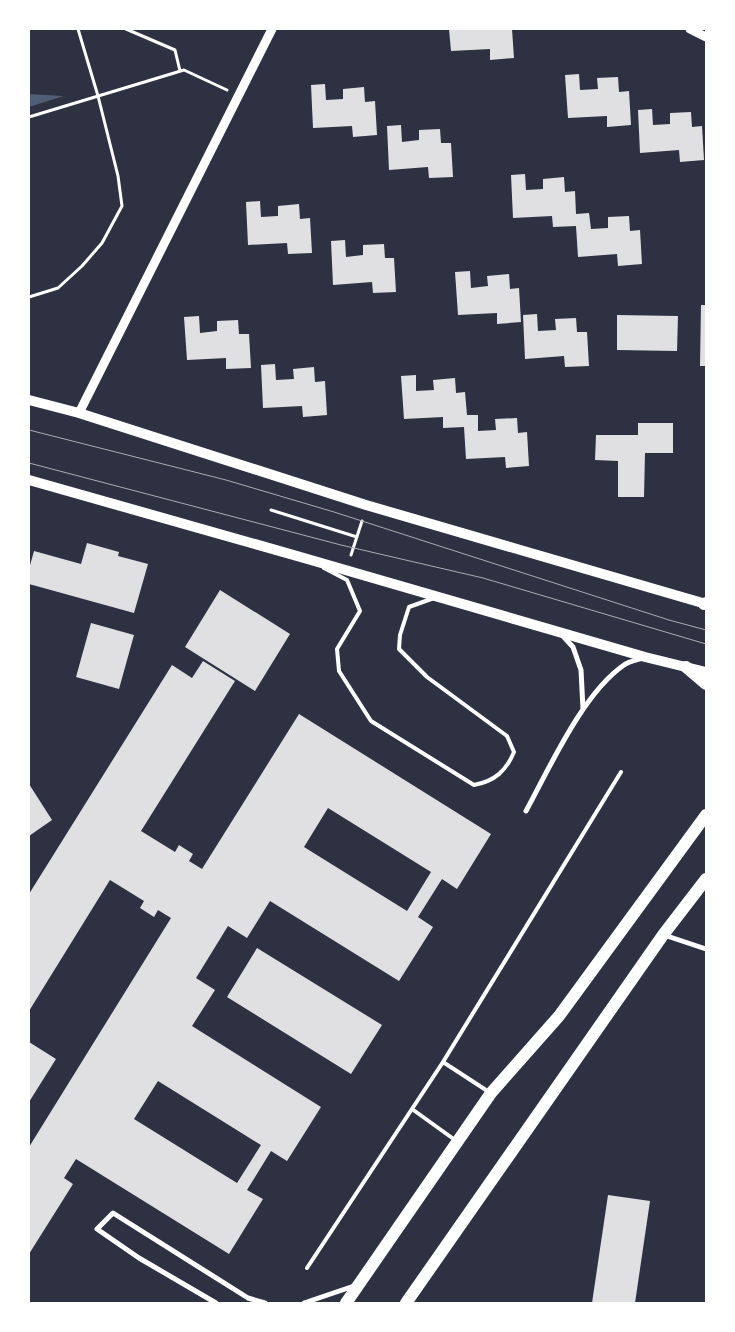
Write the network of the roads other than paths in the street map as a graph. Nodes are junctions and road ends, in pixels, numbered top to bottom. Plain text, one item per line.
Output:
1 (272, 29) edge
2 (690, 29) edge
3 (706, 37) edge
4 (29, 400) edge
5 (79, 413) junction
6 (29, 480) edge
7 (304, 558) junction
8 (437, 596) junction
9 (706, 604) edge
10 (560, 632) junction
11 (645, 658) junction
12 (686, 667) junction
13 (706, 672) edge
14 (706, 684) edge
15 (583, 709) junction
16 (621, 772) dead end
17 (526, 811) dead end
18 (706, 815) edge
19 (706, 879) edge
20 (663, 935) junction
21 (706, 949) edge
22 (443, 1062) junction
23 (491, 1094) junction
24 (412, 1109) junction
25 (458, 1142) junction
26 (307, 1268) dead end
27 (360, 1284) junction
28 (216, 1303) edge
29 (265, 1303) edge
30 (304, 1303) edge
31 (346, 1303) edge
32 (406, 1303) edge

1 - 5 street
2 - 3 street
4 - 5 main road
5 - 9 main road
6 - 7 main road
7 - 8 main road
7 - 8 lane
8 - 10 main road
10 - 11 main road
10 - 15 street
11 - 12 main road
11 - 15 street
12 - 13 main road
12 - 14 main road
15 - 17 street
16 - 22 lane
18 - 23 main road
19 - 20 main road
20 - 21 street
20 - 32 main road
22 - 23 lane
22 - 24 lane
23 - 25 main road
24 - 25 lane
24 - 26 lane
25 - 27 main road
27 - 30 street
27 - 31 main road
28 - 29 street

